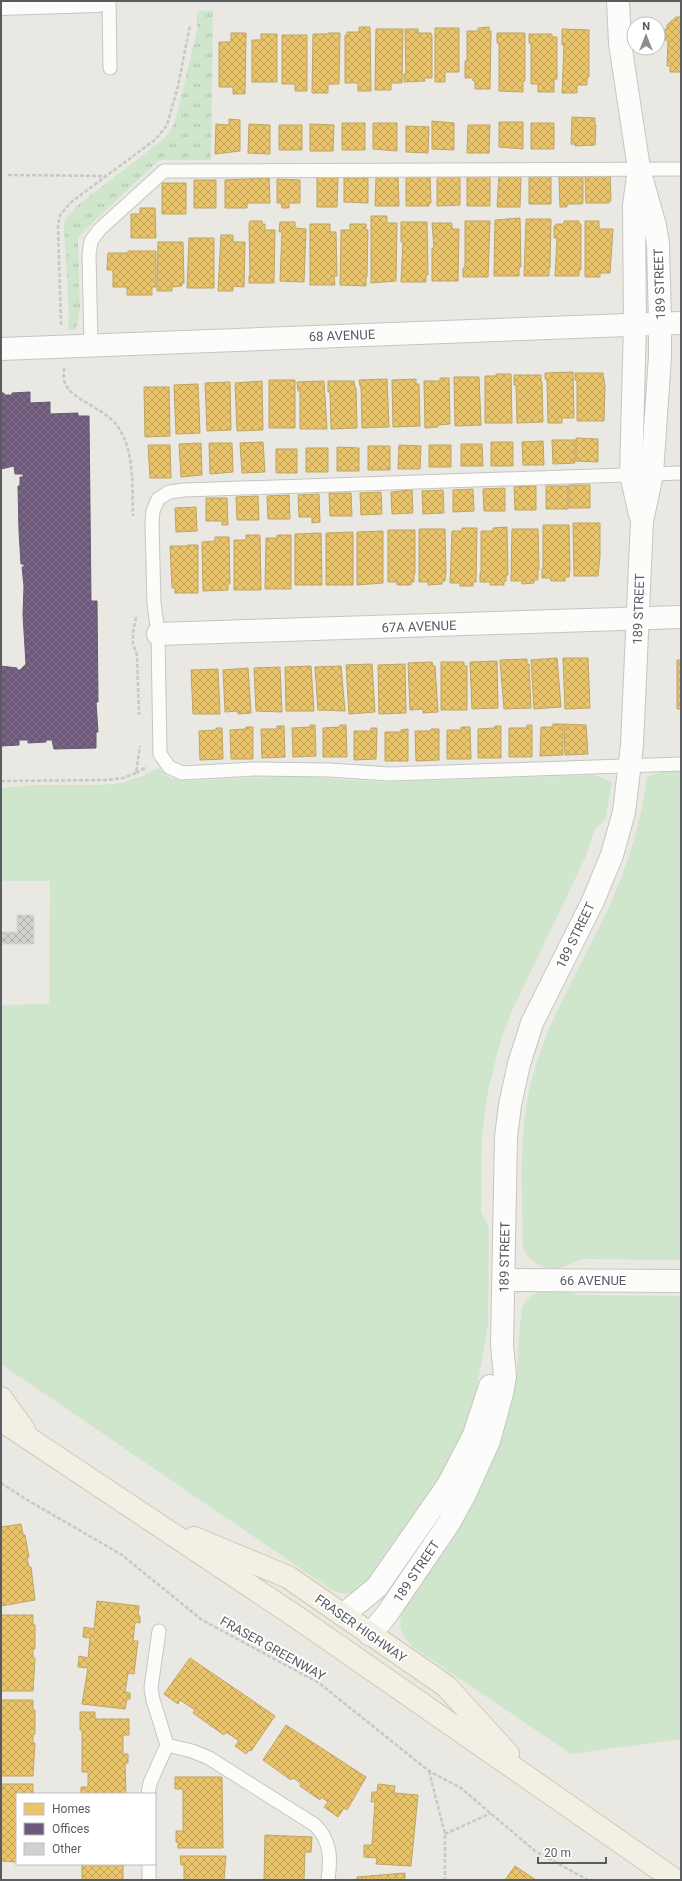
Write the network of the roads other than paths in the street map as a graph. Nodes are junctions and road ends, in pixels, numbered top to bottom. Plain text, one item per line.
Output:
1 (98, 1) edge
2 (109, 1) edge
3 (618, 1) edge
4 (1, 4) edge
5 (110, 68) dead end
6 (639, 169) junction
7 (681, 169) edge
8 (635, 324) junction
9 (671, 324) edge
10 (91, 345) junction
11 (1, 347) edge
12 (681, 473) edge
13 (641, 474) junction
14 (681, 617) edge
15 (638, 618) junction
16 (158, 634) junction
17 (681, 764) edge
18 (630, 765) junction
19 (504, 1280) junction
20 (681, 1281) edge
21 (502, 1345) junction
22 (1, 1398) edge
23 (1, 1420) edge
24 (30, 1440) junction
25 (153, 1521) junction
26 (295, 1616) junction
27 (343, 1616) junction
28 (159, 1631) dead end
29 (370, 1635) junction
30 (167, 1745) junction
31 (536, 1784) junction
32 (148, 1793) edge
33 (149, 1865) edge
34 (149, 1880) edge
35 (328, 1880) edge
36 (675, 1880) edge

1 - 4 street
2 - 5 lane
3 - 6 street, 189 STREET
6 - 7 lane
6 - 8 street, 189 STREET
6 - 9 street, 189 STREET
6 - 10 lane
8 - 9 street, 68 AVENUE
8 - 10 street, 68 AVENUE
8 - 13 street, 189 STREET
9 - 13 street, 189 STREET
10 - 11 street, 68 AVENUE
12 - 13 lane
13 - 15 street, 189 STREET
13 - 16 lane
14 - 15 street, 67A AVENUE
15 - 16 street, 67A AVENUE
15 - 18 street, 189 STREET
16 - 18 lane
17 - 18 lane
18 - 19 street, 189 STREET
19 - 20 street, 66 AVENUE
19 - 21 street, 189 STREET
21 - 27 street, 189 STREET
21 - 29 street, 189 STREET
22 - 24 main road, FRASER HIGHWAY
23 - 24 main road, FRASER HIGHWAY
24 - 25 main road, FRASER HIGHWAY
25 - 26 main road, FRASER HIGHWAY
25 - 27 main road, FRASER HIGHWAY
26 - 29 main road
26 - 31 main road, FRASER HIGHWAY
27 - 29 main road, FRASER HIGHWAY
28 - 30 lane
29 - 31 main road, FRASER HIGHWAY
30 - 32 lane
30 - 35 lane
31 - 36 main road, FRASER HIGHWAY
33 - 34 lane

